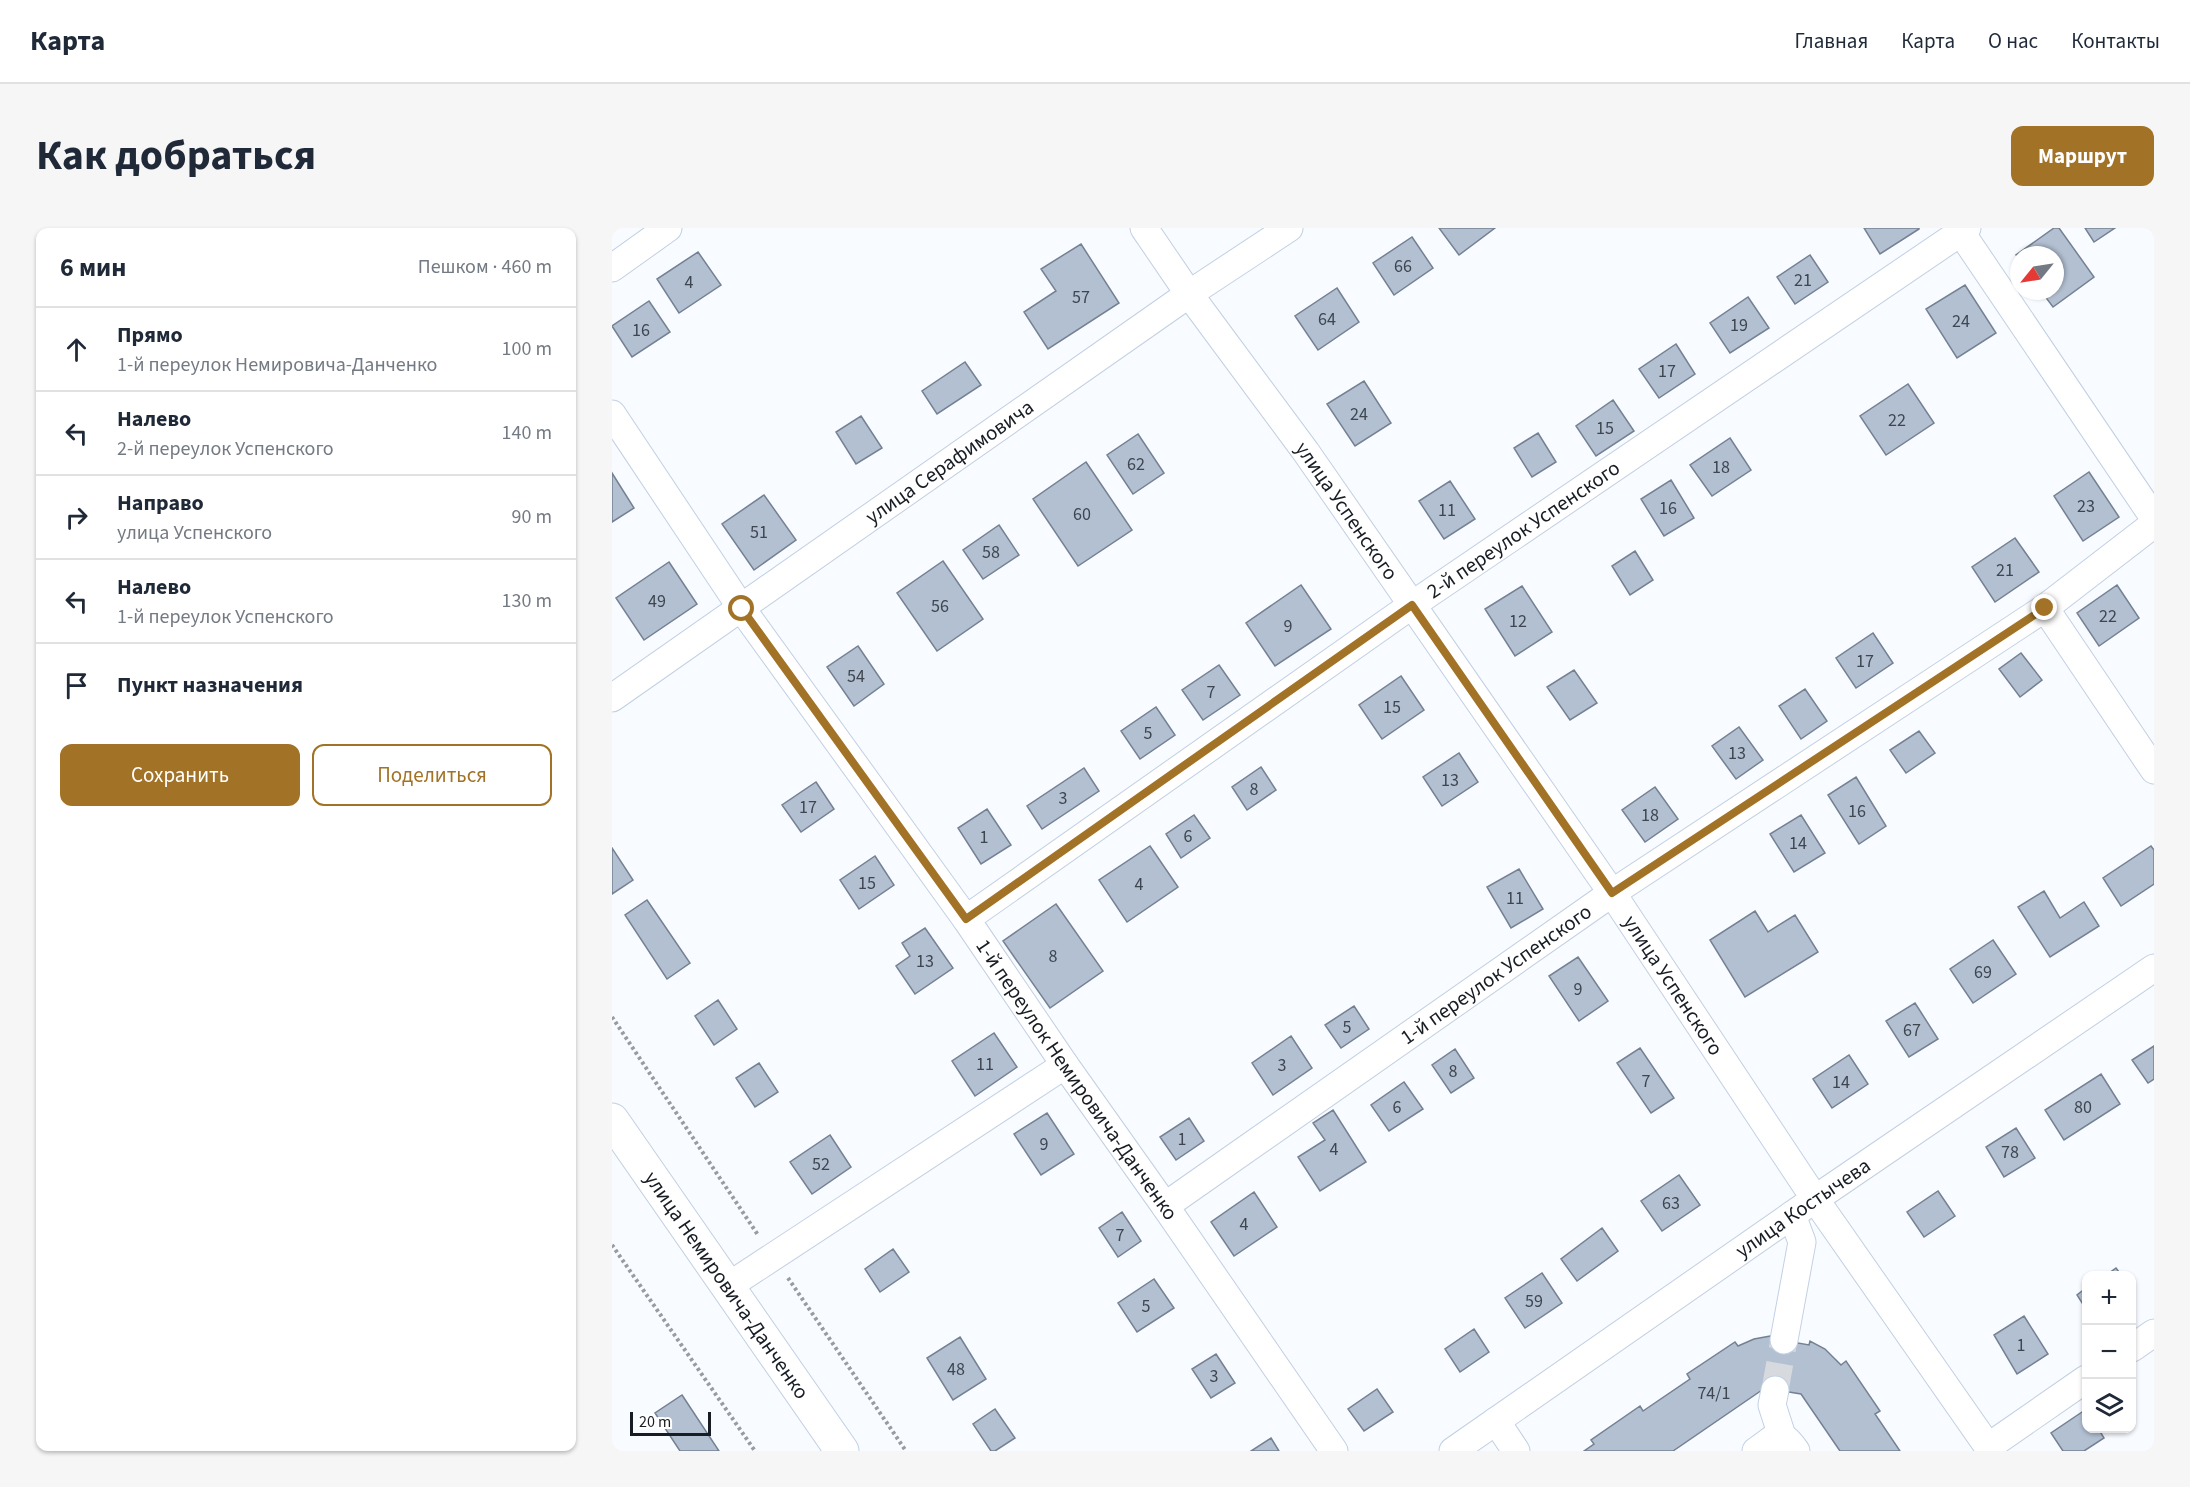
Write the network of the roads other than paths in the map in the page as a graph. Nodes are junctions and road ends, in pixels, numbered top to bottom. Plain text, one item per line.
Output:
1 (668, 228) edge
2 (1144, 228) edge
3 (1289, 228) edge
4 (1962, 229) edge
5 (612, 268) edge
6 (1189, 294) junction
7 (612, 414) edge
8 (2154, 518) edge
9 (2154, 524) edge
10 (1412, 605) junction
11 (2045, 608) junction
12 (742, 609) junction
13 (612, 698) edge
14 (2154, 770) edge
15 (1612, 893) junction
16 (966, 919) junction
17 (2154, 968) edge
18 (1065, 1065) junction
19 (612, 1120) edge
20 (1815, 1199) junction
21 (1165, 1206) junction
22 (1792, 1215) junction
23 (727, 1287) junction
24 (2154, 1333) edge
25 (1784, 1340) tunnel mouth
26 (2136, 1345) edge
27 (2082, 1382) edge
28 (1775, 1390) tunnel mouth
29 (1496, 1421) junction
30 (1789, 1443) edge
31 (1460, 1449) edge
32 (1989, 1449) edge
33 (842, 1451) edge
34 (1334, 1451) edge
35 (1516, 1451) edge
36 (1756, 1451) edge

1 - 5 street
2 - 6 street, улица Успенского
3 - 6 street, улица Серафимовича
4 - 8 street
4 - 10 street, 2-й переулок Успенского
6 - 10 street, улица Успенского
6 - 12 street, улица Серафимовича
7 - 12 street, 1-й переулок Немировича-Данченко
9 - 11 street, 1-й переулок Успенского
10 - 15 street, улица Успенского
10 - 16 street, 2-й переулок Успенского
11 - 14 street
11 - 15 street, 1-й переулок Успенского
12 - 13 street, улица Серафимовича
12 - 16 street, 1-й переулок Немировича-Данченко
15 - 20 street, улица Успенского
15 - 21 street, 1-й переулок Успенского
16 - 18 street, 1-й переулок Немировича-Данченко
17 - 20 street, улица Костычева
18 - 21 street, 1-й переулок Немировича-Данченко
18 - 23 street
19 - 23 main road, улица Немировича-Данченко
20 - 22 street, улица Костычева
20 - 32 street, улица Успенского
21 - 34 street, 1-й переулок Немировича-Данченко
22 - 25 street
22 - 29 street, улица Костычева
23 - 33 main road, улица Немировича-Данченко
24 - 26 street
27 - 32 street
28 - 30 street
29 - 31 street, улица Костычева
29 - 35 street
30 - 36 street

